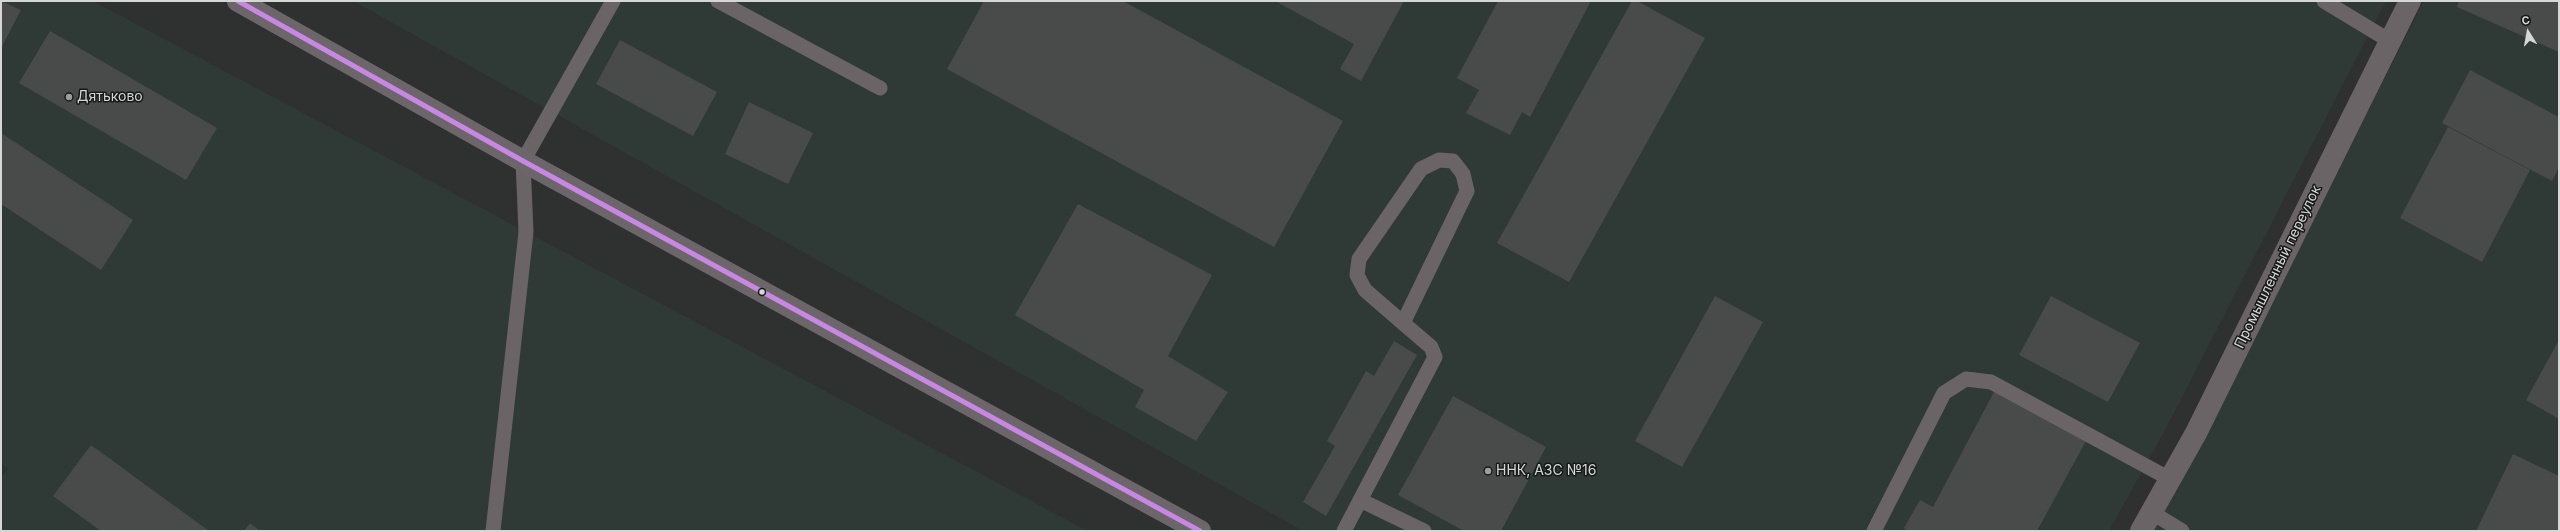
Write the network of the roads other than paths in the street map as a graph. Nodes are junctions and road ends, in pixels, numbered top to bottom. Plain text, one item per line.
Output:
1 (238, 1) edge
2 (613, 1) edge
3 (718, 1) edge
4 (2324, 1) edge
5 (2410, 1) edge
6 (2390, 41) junction
7 (880, 88) dead end
8 (523, 161) junction
9 (1404, 323) junction
10 (2170, 479) junction
11 (1360, 500) junction
12 (2151, 512) junction
13 (493, 531) edge
14 (1200, 531) edge
15 (1344, 531) edge
16 (1424, 531) edge
17 (1874, 531) edge
18 (2141, 531) edge
19 (2182, 531) edge

1 - 8 street
2 - 8 lane
3 - 7 lane
4 - 6 lane
5 - 6 street, Промышленный переулок
6 - 10 street, Промышленный переулок
8 - 13 lane
8 - 14 street
9 - 9 lane
9 - 11 lane
10 - 12 street, Промышленный переулок
10 - 17 lane
11 - 15 lane
11 - 16 lane
12 - 18 street, Промышленный переулок
12 - 19 lane

